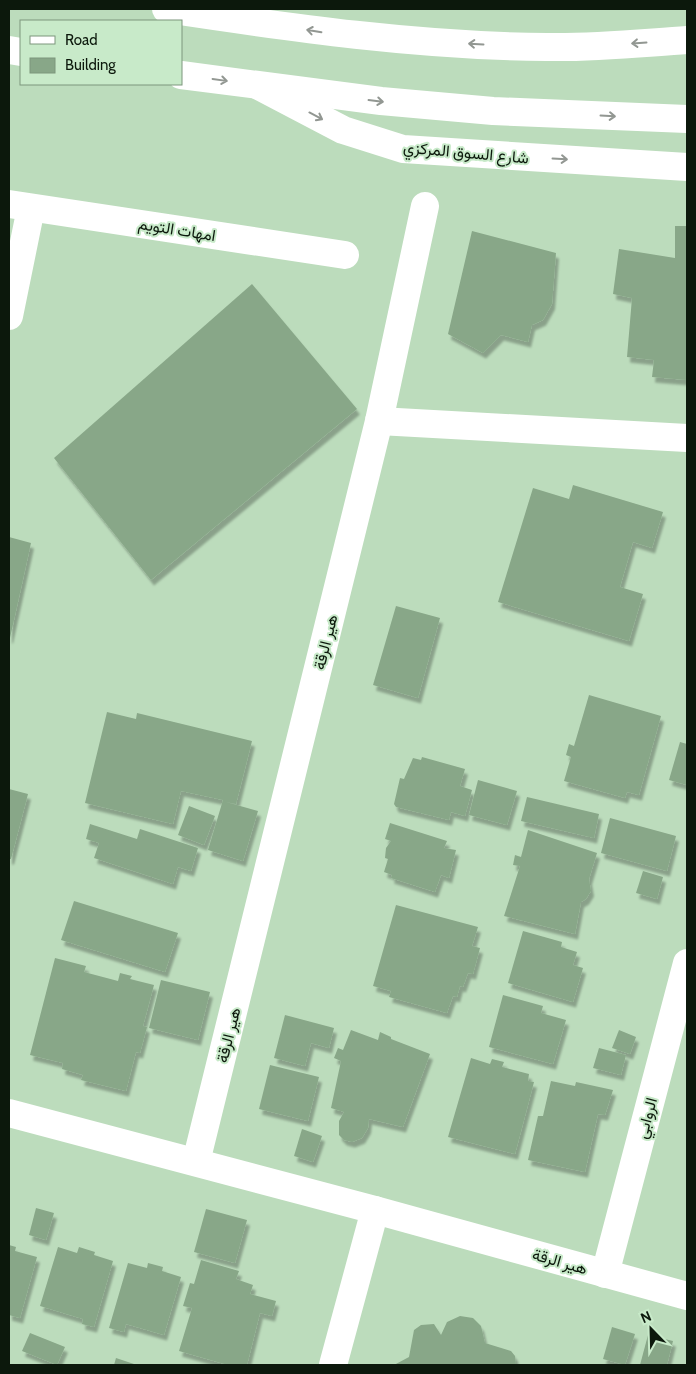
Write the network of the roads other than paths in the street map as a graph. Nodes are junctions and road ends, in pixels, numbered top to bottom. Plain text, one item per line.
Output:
1 (166, 9) edge
2 (687, 40) edge
3 (182, 75) edge
4 (258, 85) junction
5 (687, 119) edge
6 (687, 167) edge
7 (20, 206) edge
8 (425, 206) dead end
9 (345, 255) dead end
10 (9, 316) edge
11 (379, 421) junction
12 (687, 438) edge
13 (687, 963) edge
14 (9, 1113) edge
15 (196, 1162) junction
16 (375, 1210) junction
17 (604, 1274) junction
18 (687, 1296) edge
19 (334, 1365) edge

2 -> 1 street
3 -> 4 street, شارع السوق المركزي
4 -> 5 street, شارع السوق المركزي
4 -> 6 street, شارع السوق المركزي
7 - 9 street, امهات التويم
7 - 10 street
8 - 11 street, هير الرقة
11 - 12 street
11 - 15 street, هير الرقة
13 - 17 street, الروابي
14 - 15 street, هير الرقة
15 - 16 street, هير الرقة
16 - 17 street, هير الرقة
16 - 19 street
17 - 18 street, هير الرقة

